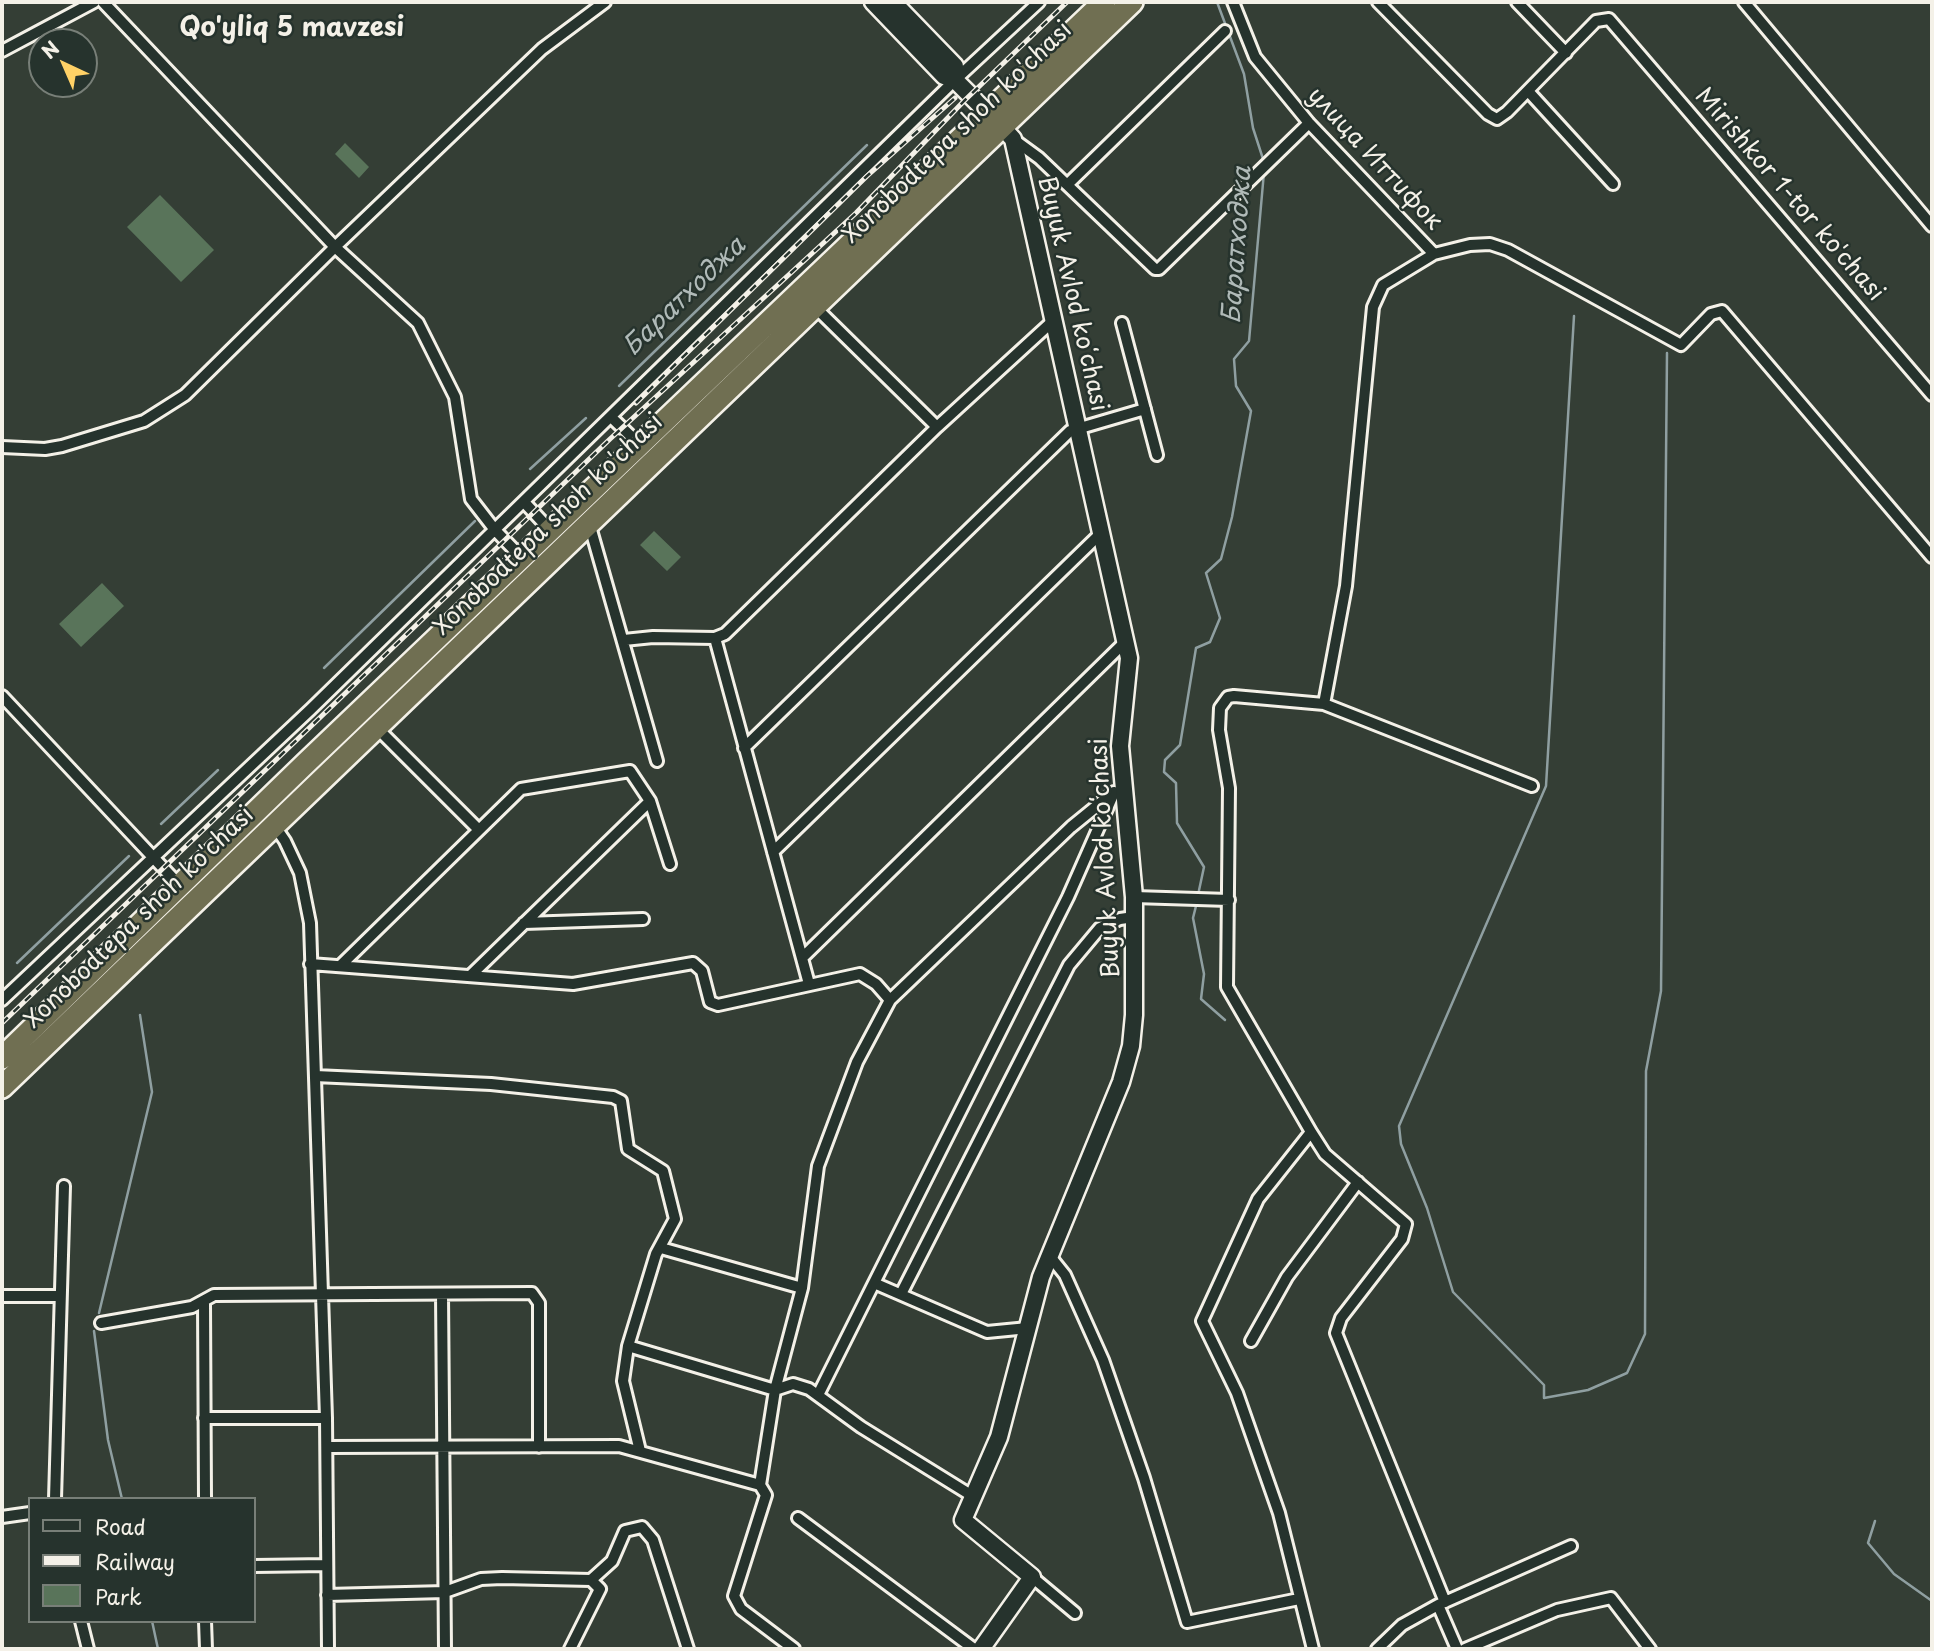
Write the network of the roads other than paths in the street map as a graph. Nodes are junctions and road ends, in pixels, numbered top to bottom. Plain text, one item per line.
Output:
1 (94, 2) edge
2 (103, 2) edge
3 (605, 2) edge
4 (873, 2) edge
5 (893, 2) edge
6 (1039, 2) edge
7 (1104, 2) edge
8 (1132, 2) edge
9 (1233, 2) edge
10 (1378, 2) edge
11 (1517, 2) edge
12 (1744, 2) edge
13 (1225, 31) dead end
14 (2, 51) edge
15 (1566, 53) junction
16 (955, 79) junction
17 (1528, 92) junction
18 (1309, 123) junction
19 (1001, 126) junction
20 (1068, 184) junction
21 (1613, 184) dead end
22 (1932, 226) edge
23 (335, 247) junction
24 (1434, 254) junction
25 (815, 307) junction
26 (1054, 320) junction
27 (1122, 323) dead end
28 (714, 390) junction
29 (1932, 395) edge
30 (1145, 409) junction
31 (611, 417) junction
32 (937, 427) junction
33 (1079, 427) junction
34 (641, 446) junction
35 (2, 447) edge
36 (1157, 455) dead end
37 (524, 502) junction
38 (589, 523) junction
39 (495, 530) junction
40 (551, 531) junction
41 (1100, 534) junction
42 (1932, 558) edge
43 (523, 559) junction
44 (715, 638) junction
45 (624, 640) junction
46 (1125, 642) junction
47 (2, 696) edge
48 (1324, 704) junction
49 (376, 727) junction
50 (744, 748) junction
51 (657, 761) dead end
52 (1118, 786) junction
53 (1532, 786) dead end
54 (650, 801) junction
55 (274, 825) junction
56 (479, 830) junction
57 (773, 852) junction
58 (153, 858) junction
59 (670, 864) dead end
60 (181, 887) junction
61 (1134, 897) junction
62 (1229, 900) junction
63 (1134, 917) junction
64 (643, 919) dead end
65 (524, 923) junction
66 (802, 958) junction
67 (310, 964) junction
68 (340, 966) junction
69 (470, 976) junction
70 (809, 984) junction
71 (2, 1000) edge
72 (890, 1000) junction
73 (25, 1050) junction
74 (2, 1059) edge
75 (316, 1076) junction
76 (2, 1087) edge
77 (1311, 1132) junction
78 (1358, 1182) junction
79 (64, 1186) dead end
80 (661, 1248) junction
81 (1049, 1255) junction
82 (874, 1283) junction
83 (802, 1288) junction
84 (323, 1294) junction
85 (442, 1294) junction
86 (901, 1294) junction
87 (2, 1296) edge
88 (60, 1296) junction
89 (204, 1302) junction
90 (101, 1322) dead end
91 (1028, 1328) junction
92 (1251, 1341) dead end
93 (628, 1346) junction
94 (775, 1390) junction
95 (818, 1395) junction
96 (326, 1418) junction
97 (204, 1419) junction
98 (327, 1447) junction
99 (445, 1447) junction
100 (539, 1447) junction
101 (640, 1451) junction
102 (760, 1485) junction
103 (55, 1497) edge
104 (205, 1497) edge
105 (974, 1497) junction
106 (28, 1513) edge
107 (2, 1517) edge
108 (798, 1518) dead end
109 (1571, 1546) dead end
110 (327, 1565) junction
111 (256, 1566) edge
112 (1032, 1577) junction
113 (591, 1580) junction
114 (445, 1592) junction
115 (327, 1595) junction
116 (1299, 1599) junction
117 (1442, 1603) junction
118 (1075, 1614) dead end
119 (82, 1623) edge
120 (205, 1623) edge
121 (88, 1649) edge
122 (205, 1649) edge
123 (328, 1649) edge
124 (445, 1649) edge
125 (570, 1649) edge
126 (688, 1649) edge
127 (794, 1649) edge
128 (974, 1649) edge
129 (981, 1649) edge
130 (1313, 1649) edge
131 (1377, 1649) edge
132 (1457, 1649) edge
133 (1465, 1649) edge
134 (1650, 1649) edge

1 - 14 street
2 - 23 street
3 - 23 street
4 - 16 street
5 - 16 street
6 - 16 street
7 - 19 highway, Xonobodtepa shoh ko'chasi
8 - 19 highway, Xonobodtepa shoh ko'chasi
9 - 18 street, улица Иттифок
10 - 17 street
11 - 15 street
12 - 22 street
13 - 20 street
15 - 17 street
15 - 29 street, Mirishkor 1-tor ko'chasi
16 - 19 street
16 - 31 street
17 - 21 street
18 - 20 street
18 - 24 street, улица Иттифок
19 - 20 street
19 - 25 highway, Xonobodtepa shoh ko'chasi
19 - 26 street, Buyuk Avlod koʻchasi
19 - 28 highway, Xonobodtepa shoh ko'chasi
23 - 35 street
23 - 39 street
24 - 42 street, улица Иттифок
24 - 48 street
25 - 28 highway, Xonobodtepa shoh ko'chasi
25 - 32 street
26 - 32 street
26 - 33 street, Buyuk Avlod koʻchasi
27 - 30 street
28 - 34 highway, Xonobodtepa shoh ko'chasi
28 - 38 highway, Xonobodtepa shoh ko'chasi
30 - 33 street
30 - 36 street
31 - 34 street
31 - 37 street
32 - 44 street
33 - 41 street, Buyuk Avlod koʻchasi
33 - 50 street
34 - 40 highway, Xonobodtepa shoh ko'chasi
37 - 39 street
37 - 40 street
38 - 45 street
38 - 49 highway, Xonobodtepa shoh ko'chasi
39 - 43 street
39 - 58 street
40 - 43 highway, Xonobodtepa shoh ko'chasi
41 - 46 street, Buyuk Avlod koʻchasi
41 - 57 street
43 - 60 highway, Xonobodtepa shoh ko'chasi
44 - 45 street
44 - 50 street
45 - 51 street
46 - 52 street, Buyuk Avlod koʻchasi
46 - 66 street
47 - 58 street
48 - 53 street
48 - 62 street
49 - 55 highway, Xonobodtepa shoh ko'chasi
49 - 56 street
50 - 57 street
52 - 61 street, Buyuk Avlod koʻchasi
52 - 72 street
52 - 82 street
54 - 56 street
54 - 59 street
54 - 65 street
55 - 67 street
55 - 73 highway, Xonobodtepa shoh ko'chasi
56 - 68 street
57 - 66 street
58 - 60 street
58 - 71 street
60 - 73 highway, Xonobodtepa shoh ko'chasi
61 - 62 street
61 - 63 street, Buyuk Avlod koʻchasi
62 - 77 street
63 - 81 street, Buyuk Avlod koʻchasi
63 - 86 street
64 - 65 street
65 - 69 street
66 - 70 street
67 - 68 street
67 - 75 street
68 - 69 street
69 - 70 street
70 - 72 street
72 - 83 street
73 - 74 highway, Xonobodtepa shoh ko'chasi
73 - 76 highway, Xonobodtepa shoh ko'chasi
75 - 80 street
75 - 84 street
77 - 78 street
77 - 116 street
78 - 92 street
78 - 117 street
79 - 88 street
80 - 83 street
80 - 93 street
81 - 91 street, Buyuk Avlod koʻchasi
81 - 116 street
82 - 86 street
82 - 95 street
83 - 94 street
84 - 85 street
84 - 89 street
84 - 96 street
85 - 99 street
85 - 100 street
86 - 91 street
87 - 88 street
88 - 103 street
89 - 90 street
89 - 97 street
91 - 105 street, Buyuk Avlod koʻchasi
93 - 94 street
93 - 101 street
94 - 95 street
94 - 102 street
95 - 105 street
96 - 97 street
96 - 98 street
97 - 104 street
98 - 99 street
98 - 110 street
99 - 100 street
99 - 114 street
100 - 101 street
101 - 102 street
102 - 127 street
105 - 112 street, Buyuk Avlod koʻchasi
106 - 107 street
108 - 128 street
109 - 117 street
110 - 111 street
110 - 115 street
112 - 118 street
112 - 129 street
113 - 114 street
113 - 125 street
113 - 126 street
114 - 115 street
114 - 124 street
115 - 123 street
116 - 130 street
117 - 131 street
117 - 132 street
119 - 121 street
120 - 122 street
133 - 134 street

